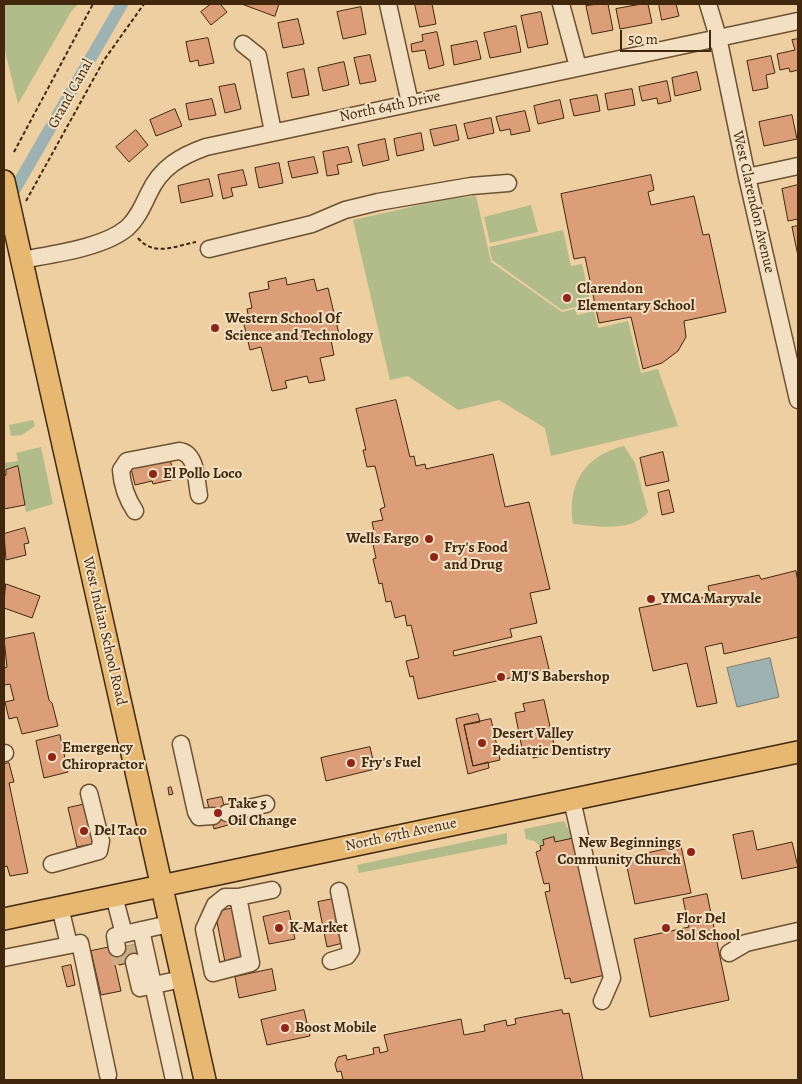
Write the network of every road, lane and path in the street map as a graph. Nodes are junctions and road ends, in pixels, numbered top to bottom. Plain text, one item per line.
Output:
1 (93, 4) edge
2 (144, 4) edge
3 (388, 4) edge
4 (561, 4) edge
5 (708, 4) edge
6 (798, 21) edge
7 (718, 37) junction
8 (243, 44) dead end
9 (578, 67) junction
10 (410, 103) junction
11 (274, 132) junction
12 (14, 152) dead end
13 (798, 166) edge
14 (747, 177) junction
15 (4, 181) edge
16 (508, 183) dead end
17 (26, 201) dead end
18 (127, 228) junction
19 (202, 245) joint
20 (22, 260) junction
21 (798, 400) edge
22 (199, 495) dead end
23 (135, 511) dead end
24 (181, 744) dead end
25 (798, 752) edge
26 (89, 793) dead end
27 (572, 800) junction
28 (266, 804) dead end
29 (52, 864) dead end
30 (161, 886) junction
31 (272, 890) dead end
32 (339, 891) dead end
33 (114, 896) junction
34 (238, 898) dead end
35 (60, 907) junction
36 (4, 918) edge
37 (169, 924) junction
38 (798, 931) edge
39 (128, 938) junction
40 (69, 945) junction
41 (728, 953) dead end
42 (4, 958) edge
43 (331, 961) dead end
44 (127, 963) tunnel mouth
45 (182, 979) junction
46 (154, 985) junction
47 (602, 1001) dead end
48 (108, 1075) dead end
49 (174, 1080) edge
50 (205, 1080) edge

1 - 12 path
2 - 17 path, Grand Canal
3 - 10 street
4 - 9 street
5 - 7 street, West Clarendon Avenue
6 - 7 street, North 64th Drive
7 - 9 street, North 64th Drive
7 - 14 street, West Clarendon Avenue
8 - 11 street
9 - 10 street, North 64th Drive
10 - 11 street, North 64th Drive
11 - 18 street, North 64th Drive
13 - 14 street
14 - 21 street, West Clarendon Avenue
15 - 20 main road, West Indian School Road
16 - 19 street
18 - 19 path
18 - 20 street, North 64th Drive
20 - 30 main road, West Indian School Road
22 - 23 street
24 - 28 street
25 - 27 main road, North 67th Avenue
26 - 29 street
27 - 30 main road, North 67th Avenue
27 - 47 street
30 - 33 main road, North 67th Avenue
30 - 37 main road, West Indian School Road
31 - 34 street
32 - 43 street
33 - 35 main road, North 67th Avenue
33 - 39 street
35 - 36 main road, North 67th Avenue
35 - 40 street
37 - 39 street
37 - 45 main road, West Indian School Road
38 - 41 street
39 - 46 street
40 - 42 street
40 - 48 street
44 - 46 street
45 - 46 street
45 - 50 main road, West Indian School Road
46 - 49 street

